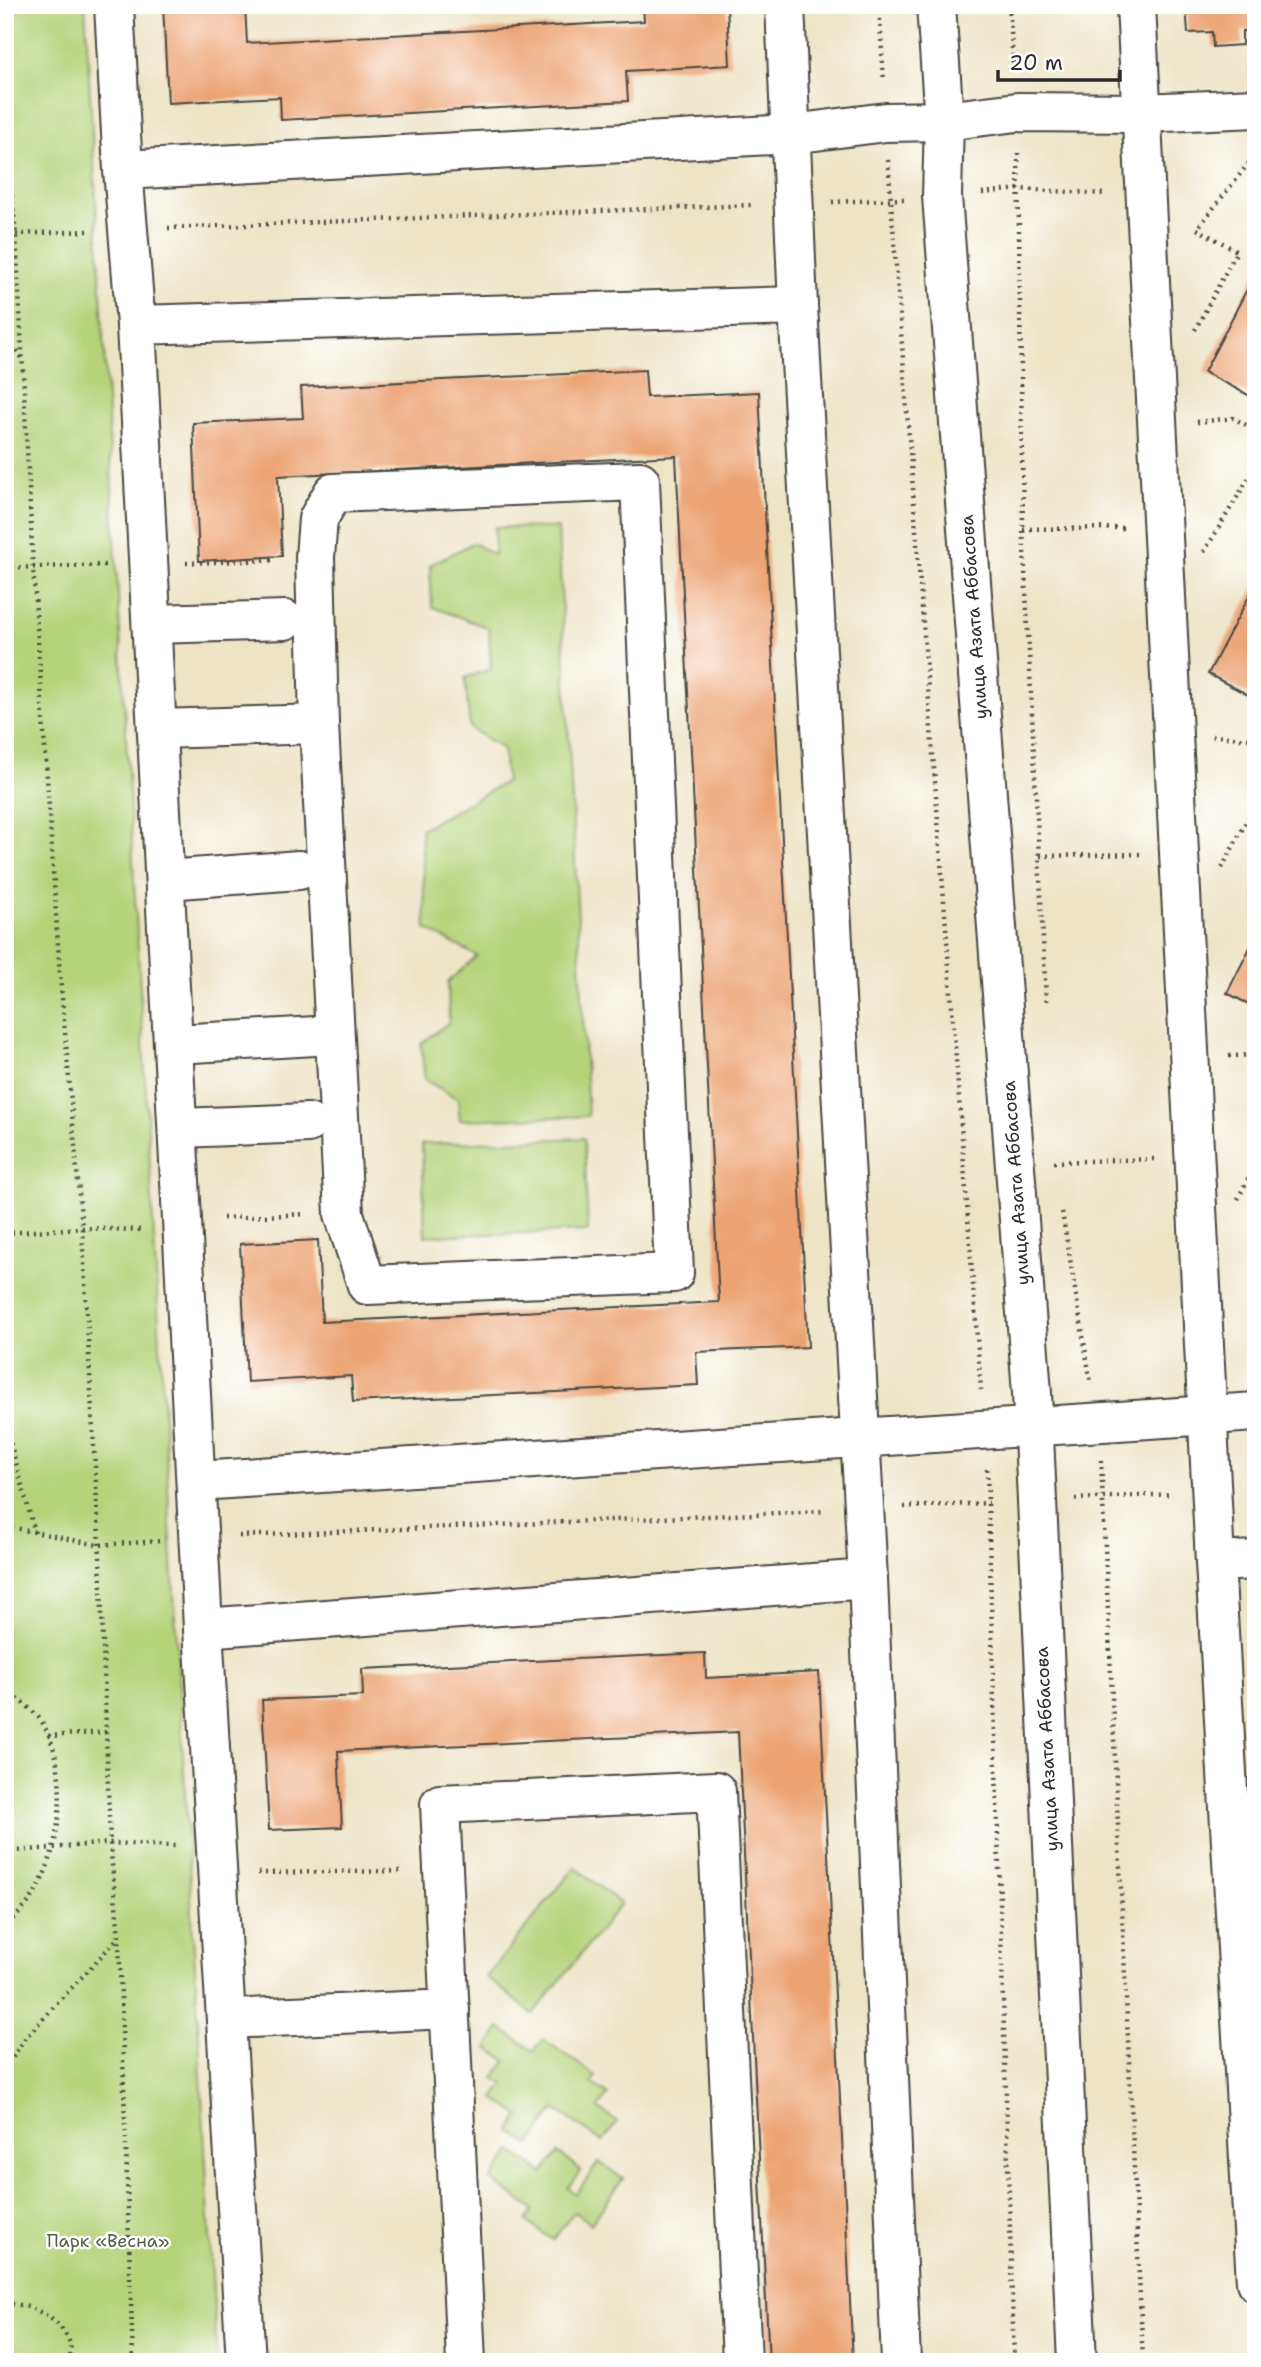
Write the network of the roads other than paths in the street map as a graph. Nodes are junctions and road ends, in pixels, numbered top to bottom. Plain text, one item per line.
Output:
1 (114, 5) edge
2 (785, 5) edge
3 (936, 5) edge
4 (1136, 5) edge
5 (1256, 107) edge
6 (1143, 113) junction
7 (944, 121) junction
8 (792, 134) junction
9 (123, 170) junction
10 (798, 306) junction
11 (136, 325) junction
12 (285, 620) dead end
13 (153, 624) junction
14 (319, 724) junction
15 (159, 729) junction
16 (299, 870) dead end
17 (166, 880) junction
18 (334, 1035) junction
19 (175, 1044) junction
20 (308, 1123) dead end
21 (179, 1128) junction
22 (1256, 1412) edge
23 (1208, 1415) junction
24 (1033, 1424) junction
25 (858, 1438) junction
26 (198, 1481) junction
27 (1256, 1560) edge
28 (1215, 1562) junction
29 (868, 1578) junction
30 (204, 1628) junction
31 (450, 2009) junction
32 (226, 2019) junction
33 (1256, 2282) edge
34 (246, 2362) edge
35 (466, 2362) edge
36 (742, 2362) edge
37 (901, 2362) edge
38 (1077, 2362) edge

1 - 9 street
2 - 8 street
3 - 7 street, улица Азата Аббасова
4 - 6 street
5 - 6 street
6 - 7 street
6 - 23 street
7 - 8 street
7 - 24 street, улица Азата Аббасова
8 - 9 street
8 - 10 street
9 - 11 street
10 - 11 street
10 - 25 street
11 - 13 street
12 - 13 street
13 - 15 street
14 - 15 street
14 - 18 street
14 - 18 street
15 - 17 street
16 - 17 street
17 - 19 street
18 - 19 street
19 - 21 street
20 - 21 street
21 - 26 street
22 - 23 street
23 - 24 street
23 - 28 street
24 - 25 street
24 - 38 street, улица Азата Аббасова
25 - 26 street
25 - 29 street
26 - 30 street
27 - 28 street
28 - 33 street
29 - 30 street
29 - 37 street
30 - 32 street
31 - 32 street
31 - 35 street
31 - 36 street
32 - 34 street

